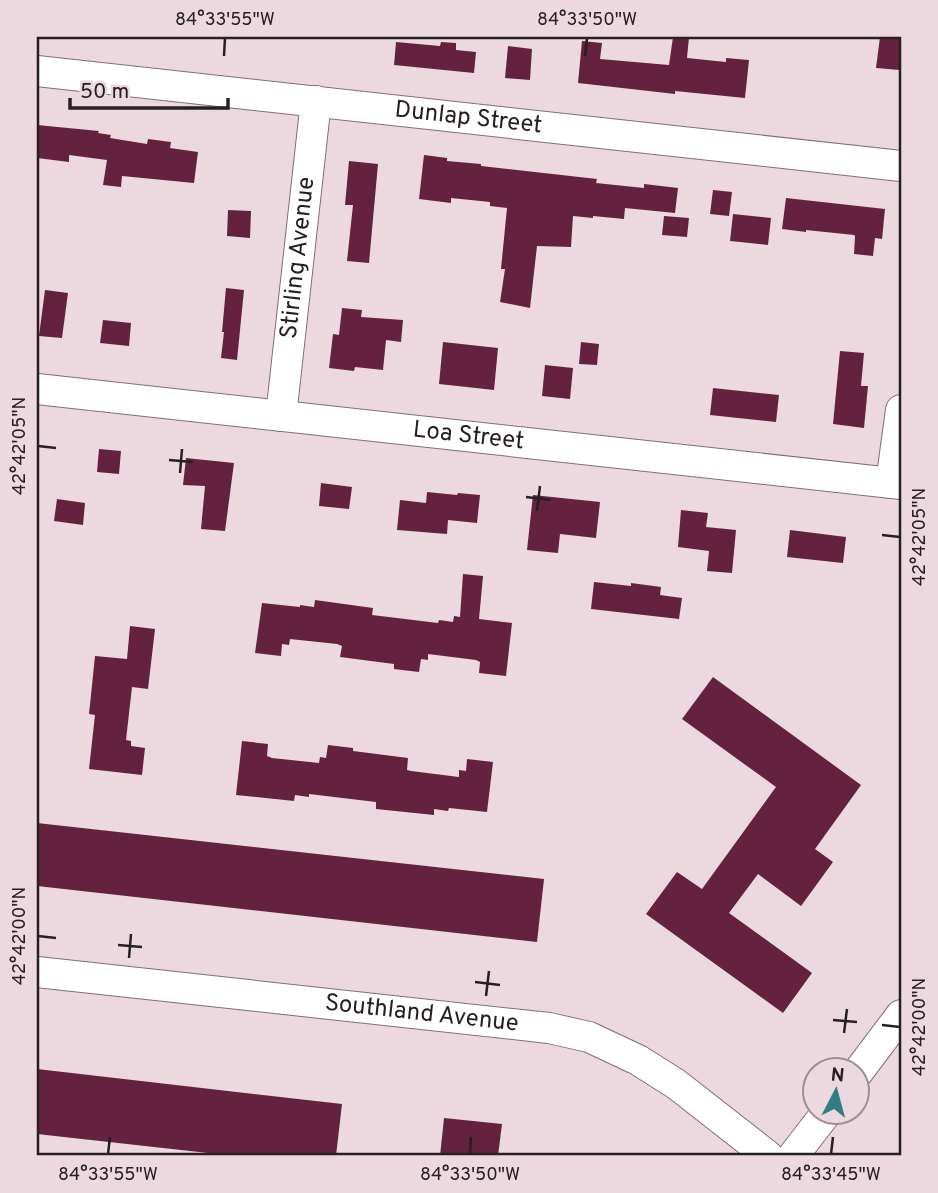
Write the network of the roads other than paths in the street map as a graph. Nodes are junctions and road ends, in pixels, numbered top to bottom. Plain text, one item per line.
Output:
1 (37, 71) edge
2 (316, 101) junction
3 (901, 166) edge
4 (37, 389) edge
5 (901, 410) edge
6 (281, 416) junction
7 (896, 483) edge
8 (37, 972) edge
9 (901, 1015) edge
10 (870, 1056) edge
11 (816, 1126) edge
12 (768, 1156) edge
13 (793, 1156) edge

1 - 2 street, Dunlap Street
2 - 3 street, Dunlap Street
2 - 6 street, Stirling Avenue
4 - 6 street, Loa Street
5 - 7 street
6 - 7 street, Loa Street
8 - 12 street, Southland Avenue
9 - 10 street
11 - 13 street

